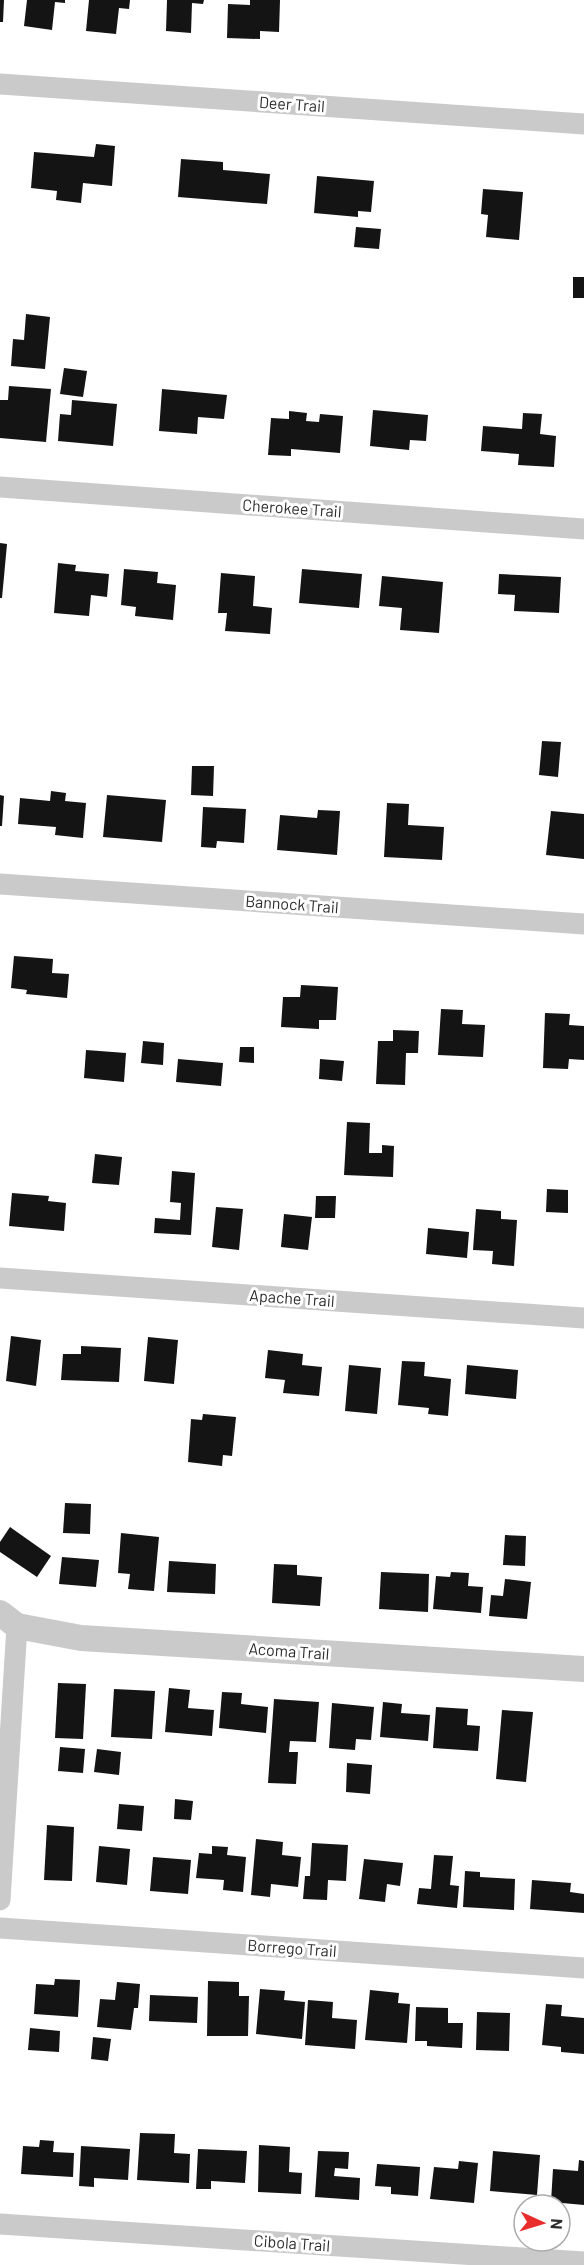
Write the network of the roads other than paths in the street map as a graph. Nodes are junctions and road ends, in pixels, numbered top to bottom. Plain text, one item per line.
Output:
1 (0, 84) edge
2 (584, 124) edge
3 (0, 487) edge
4 (584, 529) edge
5 (0, 884) edge
6 (584, 924) edge
7 (0, 1278) edge
8 (584, 1318) edge
9 (8, 1620) edge
10 (584, 1669) edge
11 (0, 1900) edge
12 (0, 1928) edge
13 (584, 1968) edge
14 (0, 2224) edge
15 (584, 2262) edge

1 - 2 street, Deer Trail
3 - 4 street, Cherokee Trail
5 - 6 street, Bannock Trail
7 - 8 street, Apache Trail
9 - 10 street, Acoma Trail
9 - 11 street
12 - 13 street, Borrego Trail
14 - 15 street, Cibola Trail

